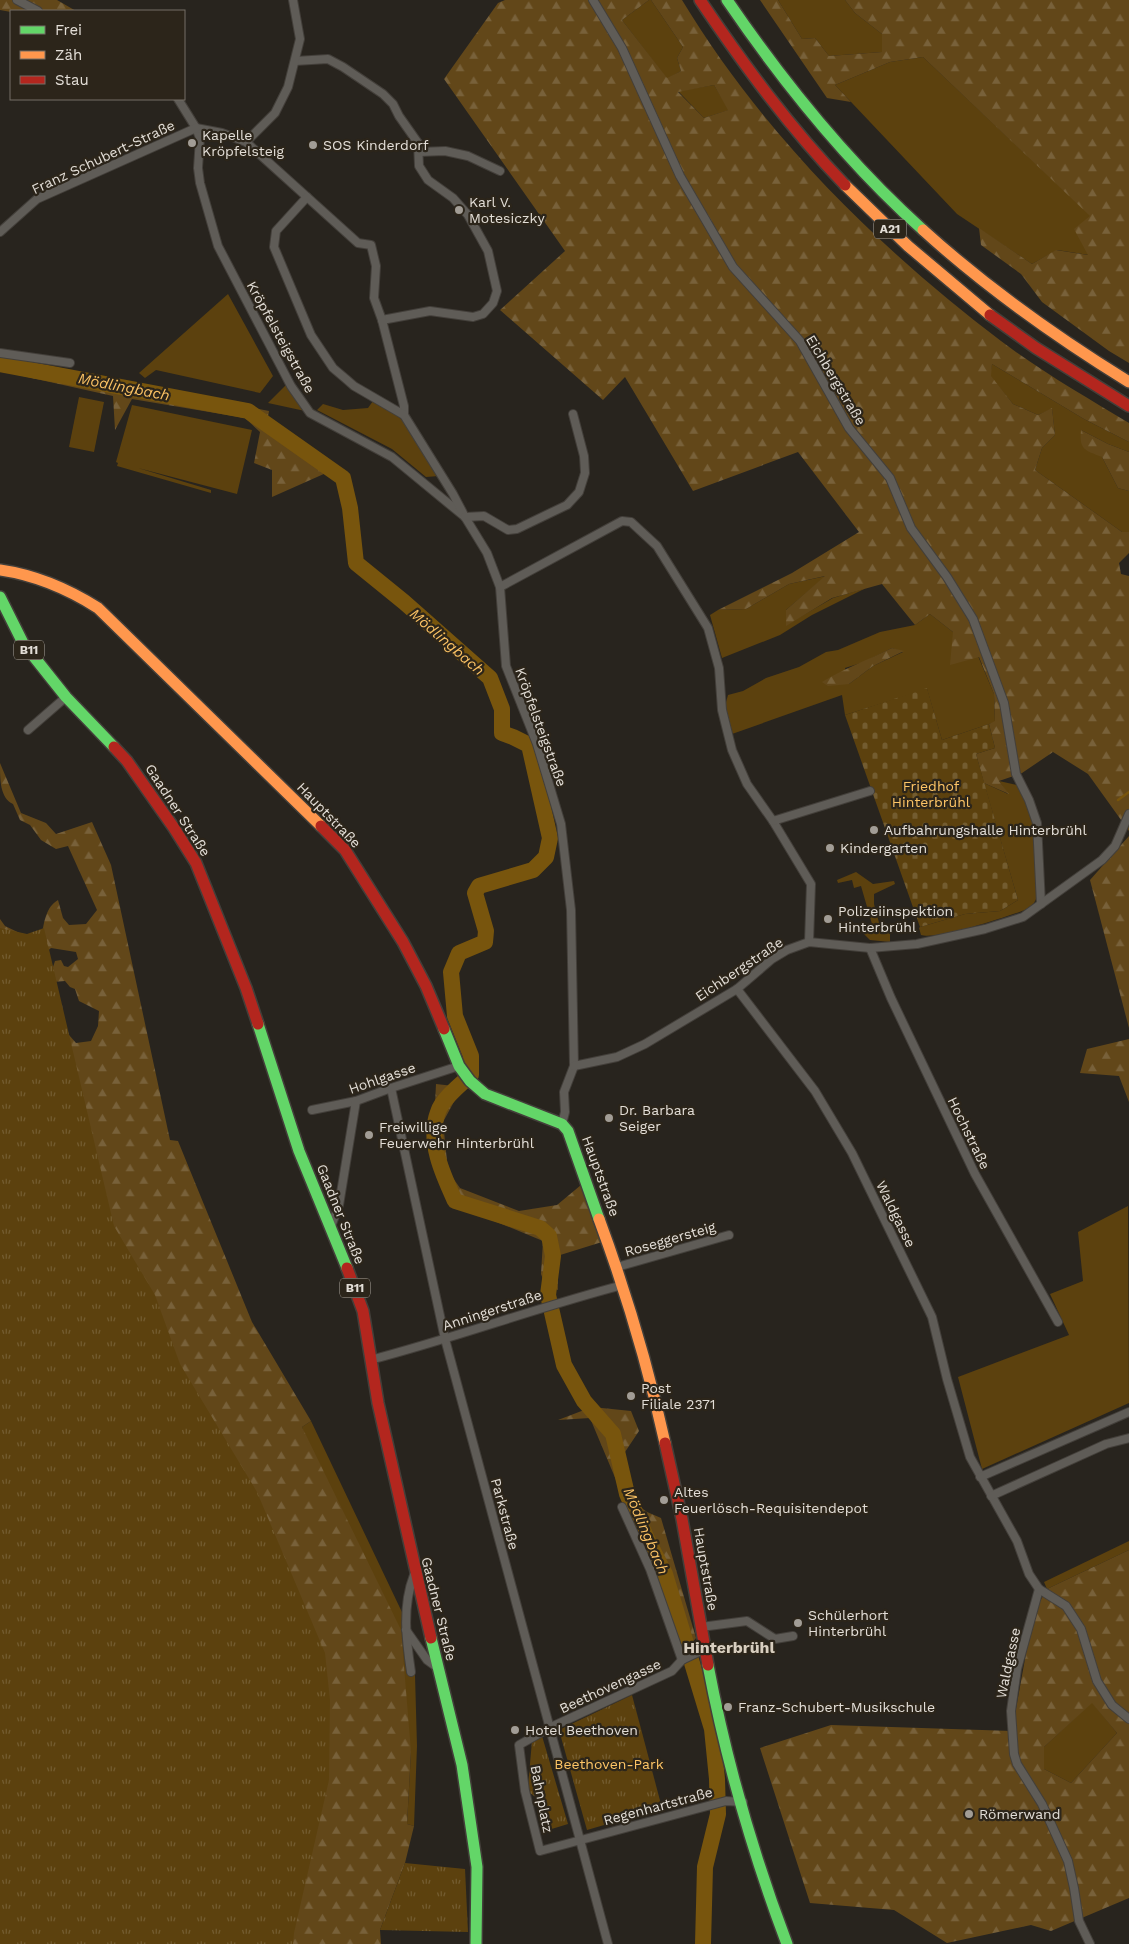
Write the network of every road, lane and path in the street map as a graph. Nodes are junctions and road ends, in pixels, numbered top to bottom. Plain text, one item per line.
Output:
1 (17, 0) edge
2 (293, 0) edge
3 (594, 0) edge
4 (700, 0) edge
5 (727, 0) edge
6 (36, 10) edge
7 (295, 61) junction
8 (179, 100) edge
9 (196, 128) junction
10 (246, 142) junction
11 (419, 152) junction
12 (500, 171) dead end
13 (308, 197) junction
14 (0, 232) edge
15 (382, 320) junction
16 (0, 353) edge
17 (70, 364) dead end
18 (1129, 382) edge
19 (1129, 406) edge
20 (572, 414) dead end
21 (404, 415) junction
22 (465, 517) junction
23 (0, 570) edge
24 (500, 587) junction
25 (0, 597) edge
26 (66, 697) junction
27 (28, 730) dead end
28 (870, 791) dead end
29 (1129, 814) edge
30 (772, 821) junction
31 (1042, 904) junction
32 (809, 942) junction
33 (870, 948) junction
34 (737, 988) junction
35 (574, 1066) junction
36 (464, 1074) junction
37 (390, 1088) junction
38 (356, 1101) junction
39 (312, 1110) dead end
40 (562, 1124) junction
41 (330, 1229) junction
42 (729, 1235) dead end
43 (617, 1268) junction
44 (623, 1285) junction
45 (1058, 1322) dead end
46 (445, 1338) junction
47 (370, 1360) junction
48 (1129, 1412) edge
49 (1129, 1438) edge
50 (980, 1477) junction
51 (991, 1496) junction
52 (622, 1507) dead end
53 (415, 1574) junction
54 (1039, 1589) junction
55 (701, 1627) junction
56 (405, 1629) junction
57 (794, 1636) dead end
58 (701, 1651) junction
59 (684, 1659) junction
60 (438, 1668) junction
61 (411, 1672) dead end
62 (1129, 1720) edge
63 (549, 1728) junction
64 (743, 1802) junction
65 (580, 1840) junction
66 (476, 1944) edge
67 (608, 1944) edge
68 (787, 1944) edge
69 (1090, 1944) edge

1 - 6 street
2 - 7 street
3 - 31 street, Eichbergstraße
4 - 19 main road, A21
5 - 18 main road, A21
7 - 10 street
7 - 11 street
8 - 9 street, Kröpfelsteigstraße
9 - 10 street
9 - 14 street, Franz Schubert-Straße
9 - 22 street, Kröpfelsteigstraße
10 - 13 street
11 - 12 street
11 - 15 street
13 - 15 street
13 - 21 street
15 - 21 street
16 - 17 street
20 - 22 street
21 - 22 street
22 - 24 street, Kröpfelsteigstraße
23 - 36 main road, Hauptstraße
24 - 30 street
24 - 35 street, Kröpfelsteigstraße
25 - 26 main road, Gaadner Straße / B11
26 - 27 street
26 - 41 main road, Gaadner Straße / B11
28 - 30 street
29 - 31 street, Eichbergstraße
30 - 32 street
31 - 33 street, Eichbergstraße
32 - 33 street, Eichbergstraße
32 - 34 street, Eichbergstraße
33 - 45 street, Hochstraße
34 - 35 street, Eichbergstraße
34 - 50 street, Waldgasse
35 - 40 street
36 - 37 street, Hohlgasse
36 - 40 main road
37 - 38 street, Hohlgasse
37 - 46 street, Parkstraße
38 - 39 street, Hohlgasse
38 - 41 street
40 - 43 main road, Hauptstraße
41 - 47 main road, Gaadner Straße / B11
42 - 43 street, Roseggersteig
43 - 44 main road, Hauptstraße
44 - 46 street, Anningerstraße
44 - 55 main road, Hauptstraße
46 - 47 street, Anningerstraße
46 - 63 street, Parkstraße
47 - 53 main road, Gaadner Straße / B11
48 - 50 street
49 - 51 street
50 - 51 street, Waldgasse
51 - 54 street, Waldgasse
52 - 59 street
53 - 56 street
53 - 60 main road, Gaadner Straße / B11
54 - 62 street
54 - 69 street, Waldgasse
55 - 57 street
55 - 58 main road, Hauptstraße
56 - 60 street
56 - 61 street
58 - 59 street, Beethovengasse
58 - 64 main road, Hauptstraße
59 - 63 street, Beethovengasse
60 - 66 main road, Gaadner Straße / B11
63 - 65 street, Parkstraße
63 - 65 street, Bahnplatz
64 - 65 street, Regenhartstraße
64 - 68 main road, Hauptstraße
65 - 67 street, Parkstraße

